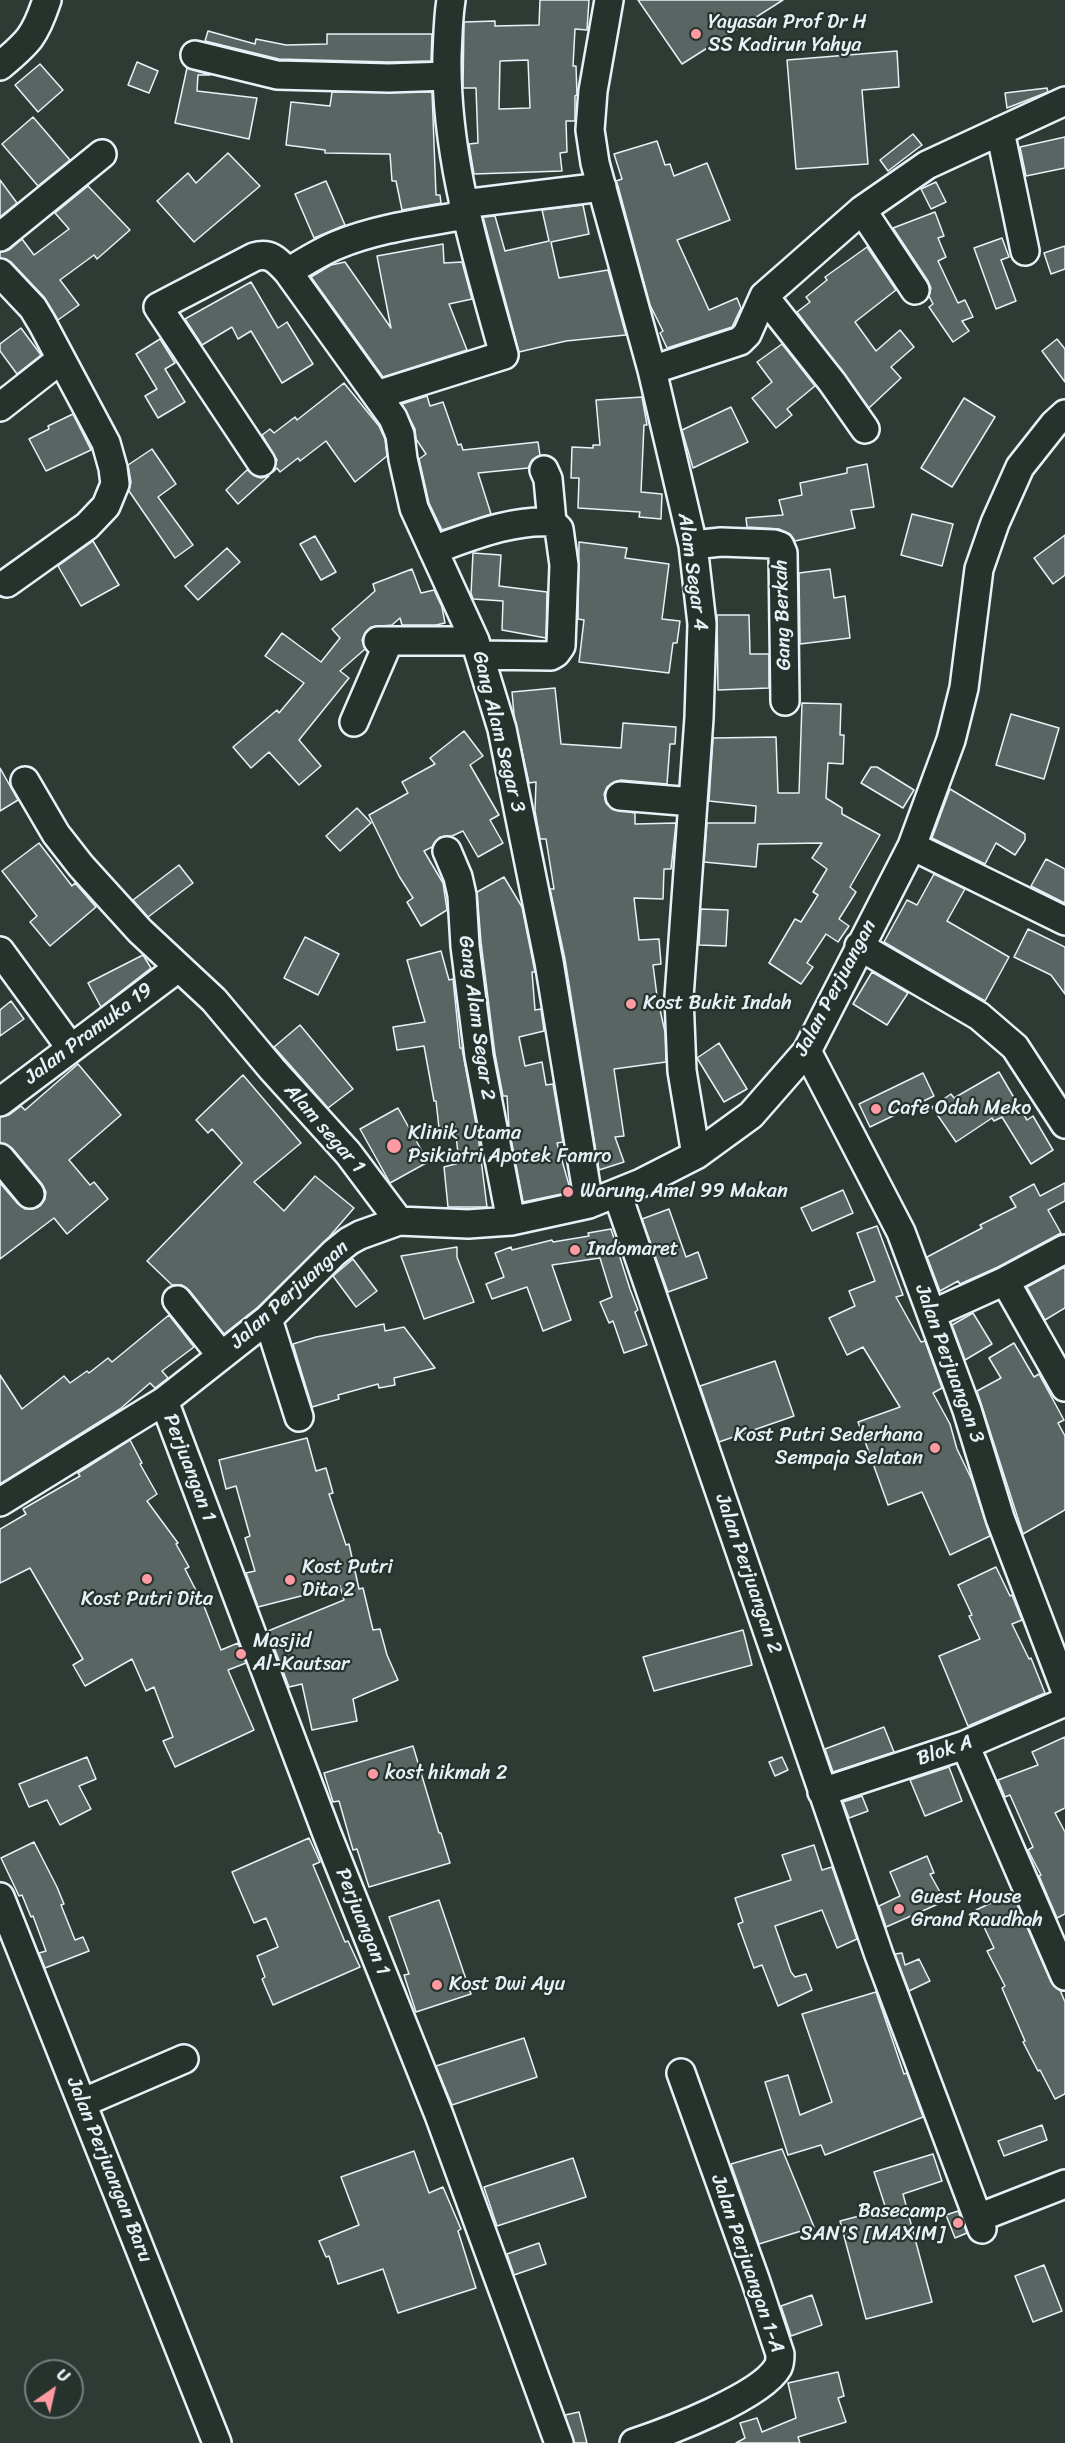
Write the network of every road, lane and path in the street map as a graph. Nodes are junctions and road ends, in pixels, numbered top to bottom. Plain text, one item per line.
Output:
1 (47, 0) edge
2 (451, 0) edge
3 (609, 0) edge
4 (195, 56) dead end
5 (0, 66) edge
6 (447, 76) junction
7 (1065, 101) edge
8 (1000, 131) junction
9 (102, 154) dead end
10 (602, 188) junction
11 (464, 209) junction
12 (862, 210) junction
13 (0, 237) edge
14 (1025, 251) dead end
15 (288, 272) junction
16 (0, 273) edge
17 (915, 290) dead end
18 (764, 296) junction
19 (60, 360) junction
20 (652, 370) junction
21 (377, 395) junction
22 (0, 407) edge
23 (1065, 414) edge
24 (865, 429) dead end
25 (261, 462) dead end
26 (544, 470) dead end
27 (552, 522) junction
28 (693, 545) junction
29 (433, 550) junction
30 (7, 583) dead end
31 (478, 648) junction
32 (784, 701) dead end
33 (354, 722) dead end
34 (25, 781) dead end
35 (620, 796) dead end
36 (693, 802) junction
37 (912, 846) junction
38 (447, 851) dead end
39 (1065, 921) edge
40 (859, 946) junction
41 (0, 951) edge
42 (178, 968) junction
43 (70, 1047) junction
44 (807, 1051) junction
45 (0, 1102) edge
46 (1065, 1124) edge
47 (696, 1155) junction
48 (0, 1158) edge
49 (617, 1193) junction
50 (30, 1194) dead end
51 (589, 1204) junction
52 (399, 1221) junction
53 (511, 1221) junction
54 (1065, 1249) edge
55 (1005, 1281) junction
56 (177, 1300) dead end
57 (932, 1314) junction
58 (268, 1319) junction
59 (221, 1355) junction
60 (1065, 1387) edge
61 (164, 1401) junction
62 (299, 1418) dead end
63 (0, 1502) edge
64 (1065, 1689) edge
65 (1065, 1702) edge
66 (965, 1746) junction
67 (822, 1792) junction
68 (0, 1897) edge
69 (1065, 1976) edge
70 (184, 2059) dead end
71 (681, 2073) dead end
72 (82, 2103) junction
73 (1065, 2184) edge
74 (217, 2443) edge
75 (559, 2443) edge
76 (634, 2443) edge

1 - 5 street
2 - 6 street
3 - 10 street, Alam Segar 4
4 - 6 street
6 - 11 street
7 - 8 street
8 - 12 street
8 - 14 street
9 - 13 street
10 - 11 street
10 - 20 street, Alam Segar 4
11 - 15 street
11 - 21 street
12 - 17 street
12 - 18 street
15 - 21 street, Gang Alam Segar 3
15 - 25 street, Gang Alam Segar 3
16 - 19 street
18 - 20 street
18 - 24 street
19 - 22 street
19 - 30 street
20 - 28 street, Alam Segar 4
21 - 29 street, Gang Alam Segar 3
23 - 37 street, Jalan Perjuangan
26 - 27 street
27 - 29 street
27 - 31 street
28 - 32 street, Gang Berkah
28 - 36 street, Alam Segar 4
29 - 31 street, Gang Alam Segar 3
31 - 33 street
31 - 51 street, Gang Alam Segar 3
34 - 42 street, Alam segar 1
35 - 36 street
36 - 47 street, Alam Segar 4
37 - 39 street
37 - 40 street, Jalan Perjuangan
38 - 53 street, Gang Alam Segar 2
40 - 44 street, Jalan Perjuangan
40 - 46 street
41 - 43 street
42 - 43 street, Jalan Pramuka 19
42 - 52 street, Alam segar 1
43 - 45 street, Jalan Pramuka 19
44 - 47 street, Jalan Perjuangan
44 - 57 street, Jalan Perjuangan 3
47 - 49 street, Jalan Perjuangan
48 - 50 street
49 - 51 street, Jalan Perjuangan
49 - 67 street, Jalan Perjuangan 2
51 - 53 street, Jalan Perjuangan
52 - 53 street, Jalan Perjuangan
52 - 58 street, Jalan Perjuangan
54 - 55 street
55 - 57 street
55 - 60 street
56 - 59 street
57 - 64 street, Jalan Perjuangan 3
58 - 59 street, Jalan Perjuangan
58 - 62 street
59 - 61 street, Jalan Perjuangan
61 - 63 street, Jalan Perjuangan
61 - 75 street, Perjuangan 1
65 - 66 street, Blok A
66 - 67 street, Blok A
66 - 69 street
67 - 73 street, Jalan Perjuangan 2
68 - 72 street, Jalan Perjuangan Baru
70 - 72 street
71 - 76 street, Jalan Perjuangan 1-A
72 - 74 street, Jalan Perjuangan Baru

